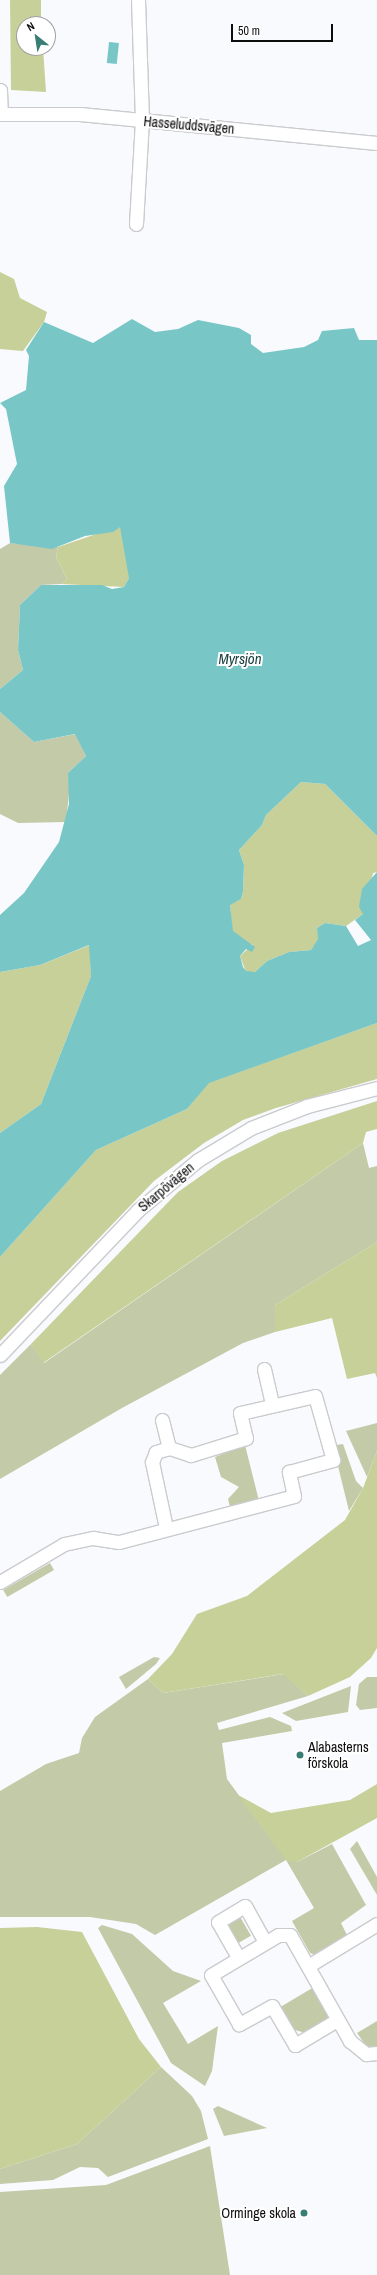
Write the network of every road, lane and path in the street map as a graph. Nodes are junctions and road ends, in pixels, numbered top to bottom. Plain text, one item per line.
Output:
1 (138, 0) edge
2 (0, 90) edge
3 (1, 114) edge
4 (142, 120) junction
5 (377, 143) edge
6 (136, 224) dead end
7 (377, 1088) edge
8 (0, 1355) edge
9 (264, 1369) dead end
10 (272, 1404) junction
11 (162, 1420) dead end
12 (169, 1448) junction
13 (166, 1528) junction
14 (0, 1582) edge
15 (377, 1924) edge
16 (266, 1942) junction
17 (238, 1957) junction
18 (308, 1966) junction
19 (337, 2020) junction
20 (377, 2053) edge

1 - 4 street
2 - 3 street
3 - 4 street, Hasseluddsvägen
4 - 5 street, Hasseluddsvägen
4 - 6 street
7 - 8 street, Skarpövägen
9 - 10 street
10 - 12 street
10 - 13 street
11 - 12 street
12 - 13 street
13 - 14 street
15 - 18 street
16 - 17 street
16 - 17 street
16 - 18 street
17 - 19 street
18 - 19 street
19 - 20 street

